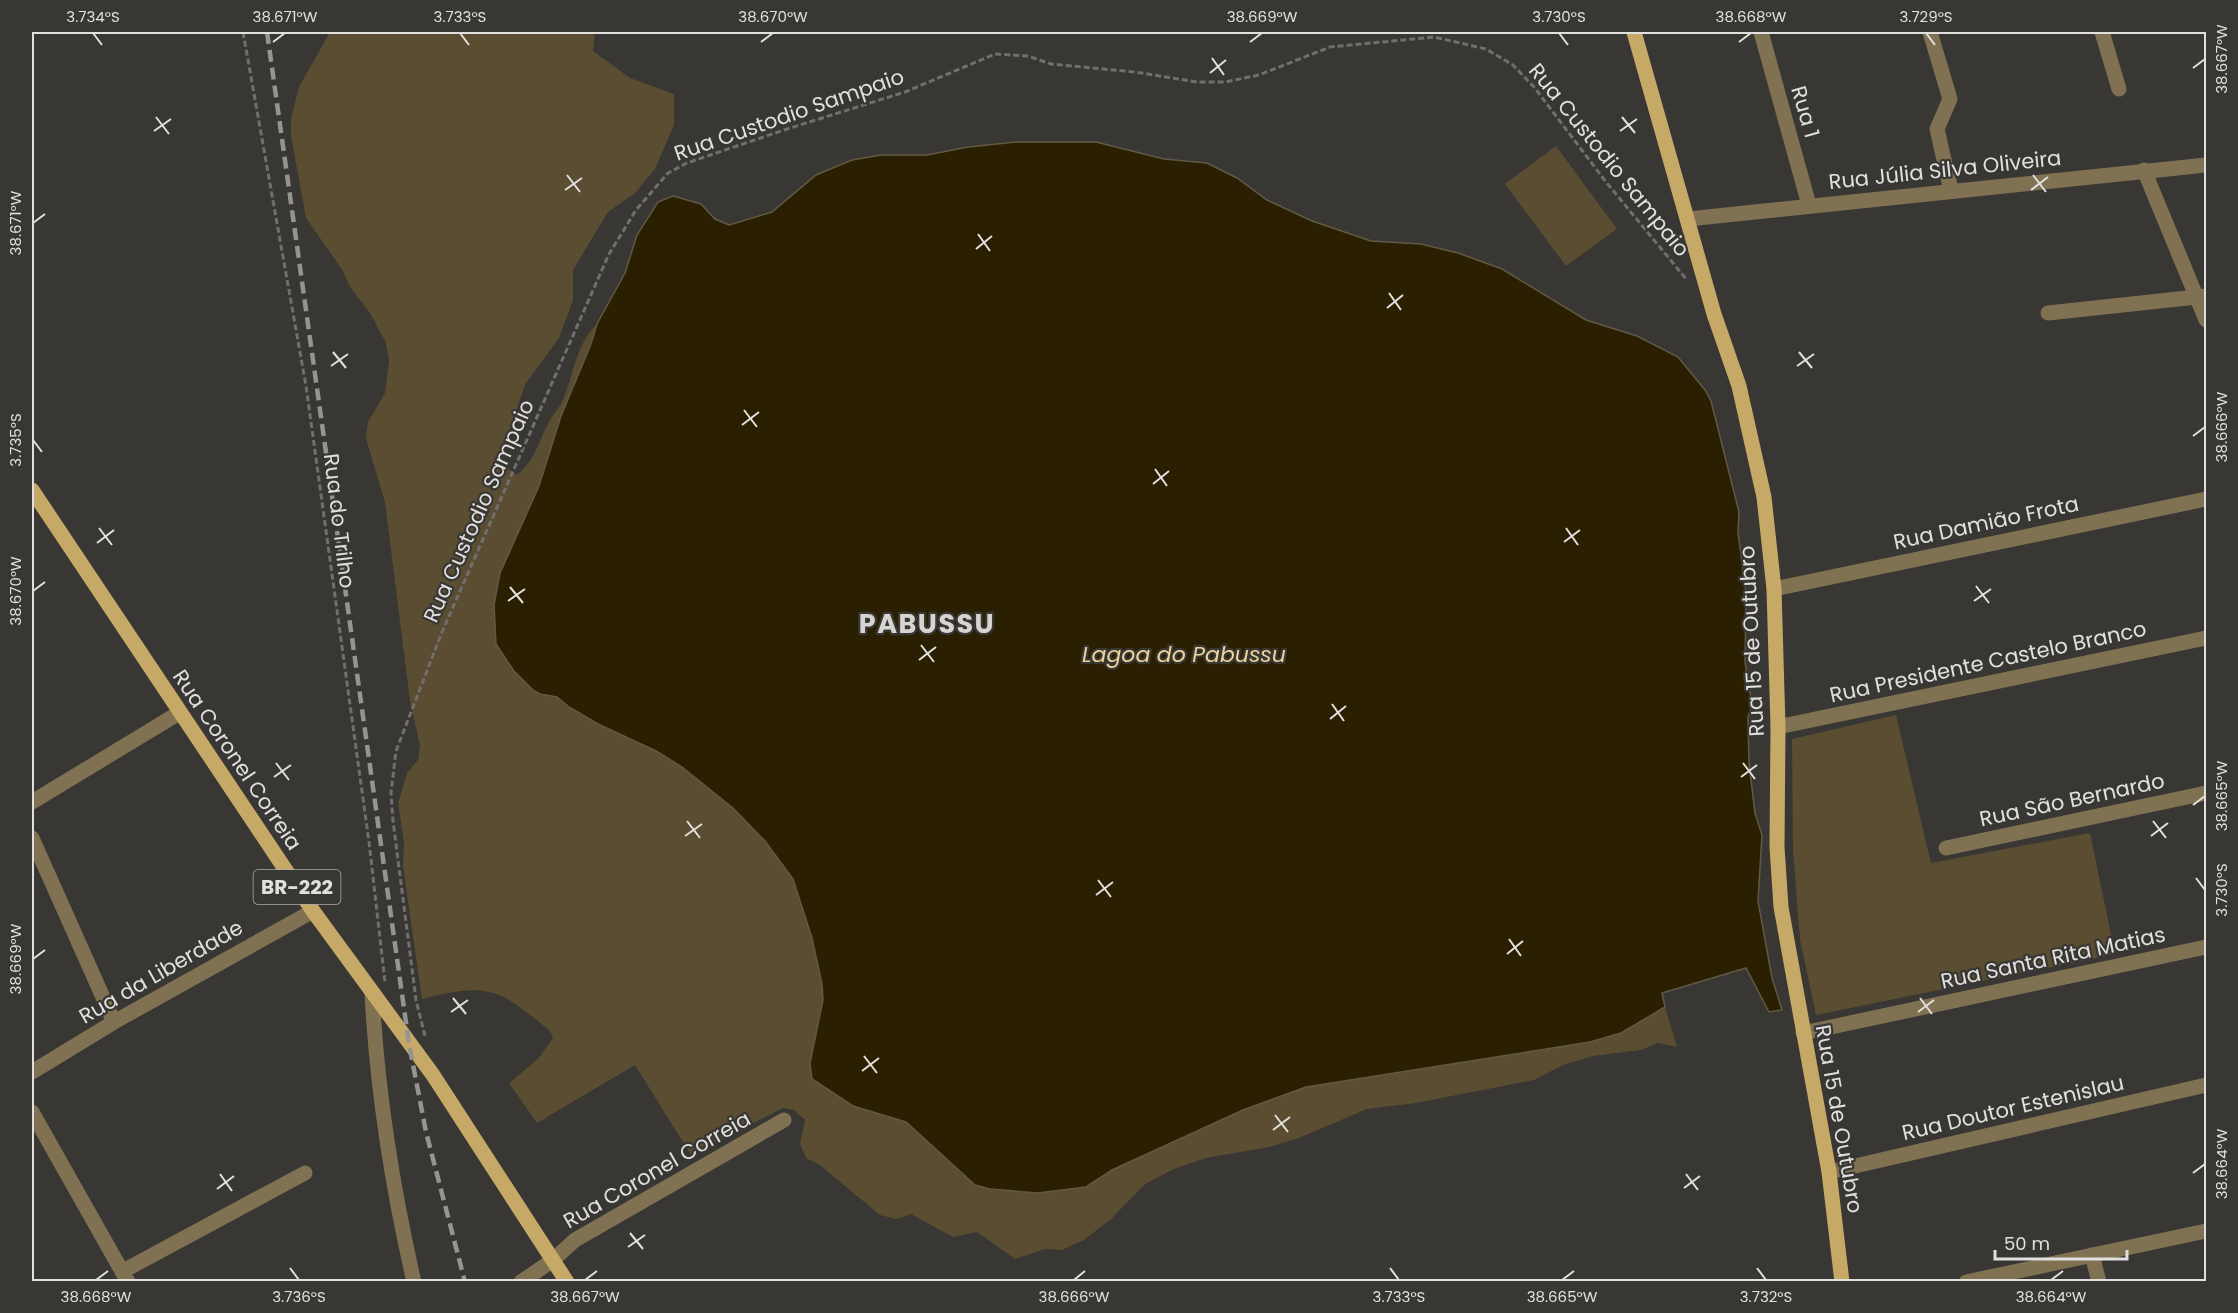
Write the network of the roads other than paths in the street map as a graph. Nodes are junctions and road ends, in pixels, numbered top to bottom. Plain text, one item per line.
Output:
1 (1634, 32) edge
2 (1761, 32) edge
3 (1930, 32) edge
4 (2102, 32) edge
5 (2119, 89) dead end
6 (2206, 165) edge
7 (2144, 170) junction
8 (1951, 190) junction
9 (1809, 205) junction
10 (1688, 219) junction
11 (2202, 296) edge
12 (2048, 313) dead end
13 (2206, 320) edge
14 (32, 490) edge
15 (2206, 499) edge
16 (1774, 589) junction
17 (2206, 638) edge
18 (179, 713) junction
19 (1779, 727) junction
20 (2206, 793) edge
21 (32, 802) edge
22 (32, 838) edge
23 (1946, 848) dead end
24 (313, 911) junction
25 (2206, 947) edge
26 (372, 993) junction
27 (114, 1022) junction
28 (1803, 1033) junction
29 (32, 1072) edge
30 (2206, 1084) edge
31 (32, 1113) edge
32 (784, 1120) dead end
33 (1829, 1172) junction
34 (305, 1173) dead end
35 (2206, 1230) edge
36 (2091, 1255) junction
37 (553, 1260) junction
38 (125, 1276) edge
39 (414, 1281) edge
40 (521, 1281) edge
41 (567, 1281) edge
42 (1842, 1281) edge
43 (1965, 1281) edge
44 (2099, 1281) edge

1 - 10 main road, Rua 15 de Outubro
2 - 9 street, Rua 1
3 - 8 street
4 - 5 street
6 - 7 street, Rua Júlia Silva Oliveira
7 - 8 street, Rua Júlia Silva Oliveira
7 - 11 street
8 - 9 street, Rua Júlia Silva Oliveira
9 - 10 street, Rua Júlia Silva Oliveira
10 - 16 main road, Rua 15 de Outubro
11 - 12 street
11 - 13 street
14 - 18 main road, Rua Coronel Correia / BR-222
15 - 16 street, Rua Damião Frota
16 - 19 main road, Rua 15 de Outubro
17 - 19 street, Rua Presidente Castelo Branco
18 - 21 street
18 - 24 main road, Rua Coronel Correia / BR-222
19 - 28 main road, Rua 15 de Outubro
20 - 23 street, Rua São Bernardo
22 - 27 street
24 - 26 main road, Rua Coronel Correia / BR-222
24 - 27 street, Rua da Liberdade
25 - 28 street, Rua Santa Rita Matias
26 - 37 main road, Rua Coronel Correia / BR-222
26 - 39 street
27 - 29 street, Rua da Liberdade
28 - 33 main road, Rua 15 de Outubro
30 - 33 street, Rua Doutor Estenislau
31 - 38 street
32 - 37 street, Rua Coronel Correia
33 - 42 main road, Rua 15 de Outubro
34 - 38 street
35 - 36 street
36 - 43 street
36 - 44 street
37 - 40 street
37 - 41 main road, Rua Coronel Correia / BR-222

